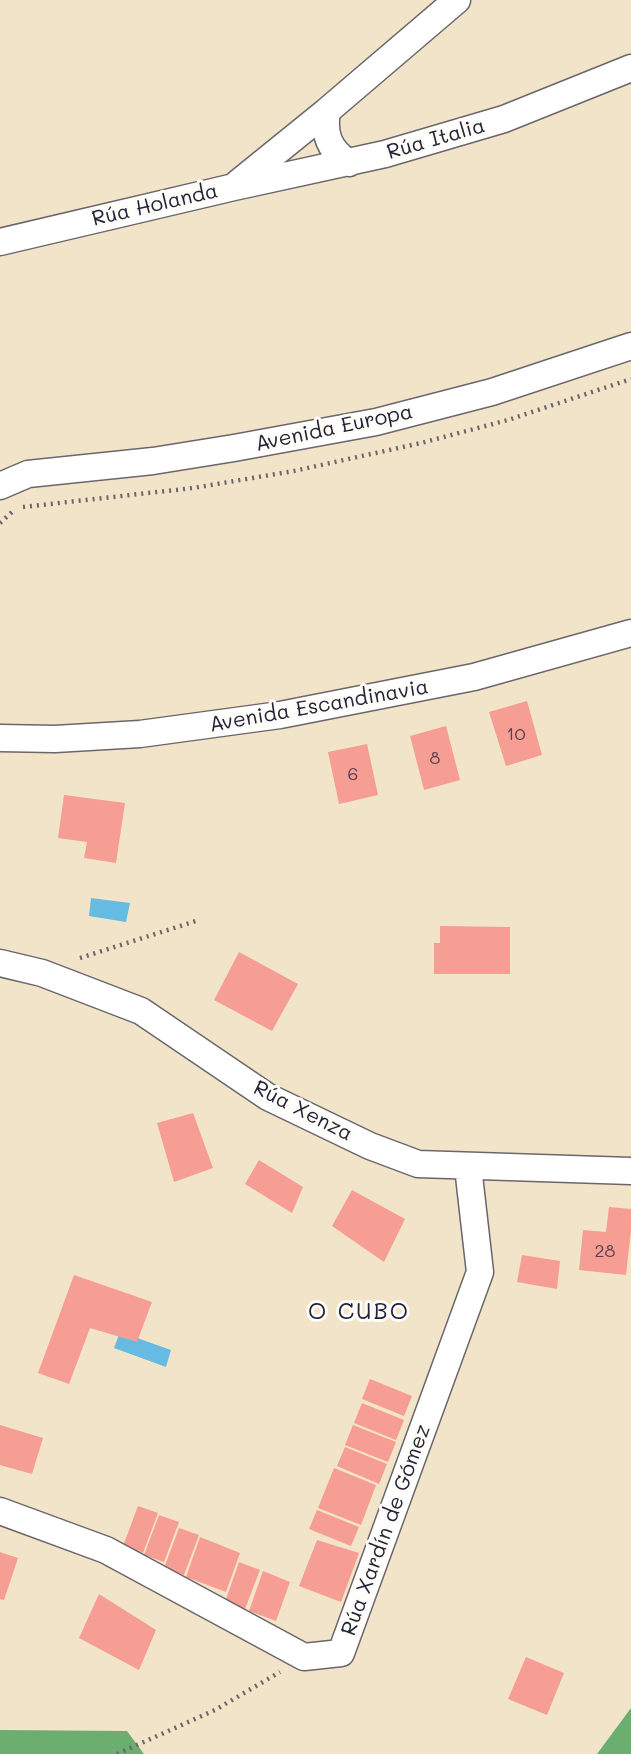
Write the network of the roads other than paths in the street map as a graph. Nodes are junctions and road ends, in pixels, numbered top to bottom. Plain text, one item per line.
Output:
1 (457, 0) edge
2 (631, 68) edge
3 (327, 111) junction
4 (349, 163) junction
5 (234, 187) junction
6 (0, 242) edge
7 (631, 346) edge
8 (0, 465) edge
9 (28, 474) junction
10 (0, 486) edge
11 (631, 633) edge
12 (0, 738) edge
13 (0, 963) edge
14 (468, 1167) junction
15 (631, 1171) edge
16 (0, 1511) edge

1 - 3 street, Rúa Holanda
2 - 4 street, Rúa Italia
3 - 4 street
3 - 5 street, Rúa Holanda
4 - 5 street, Rúa Italia
5 - 6 street, Rúa Holanda
7 - 9 street, Avenida Europa
8 - 9 street, Avenida Europa
9 - 10 street, Avenida Europa
11 - 12 street, Avenida Escandinavia
13 - 14 street, Rúa Xenza
14 - 15 street, Rúa Xenza
14 - 16 street, Rúa Xardín de Gómez

